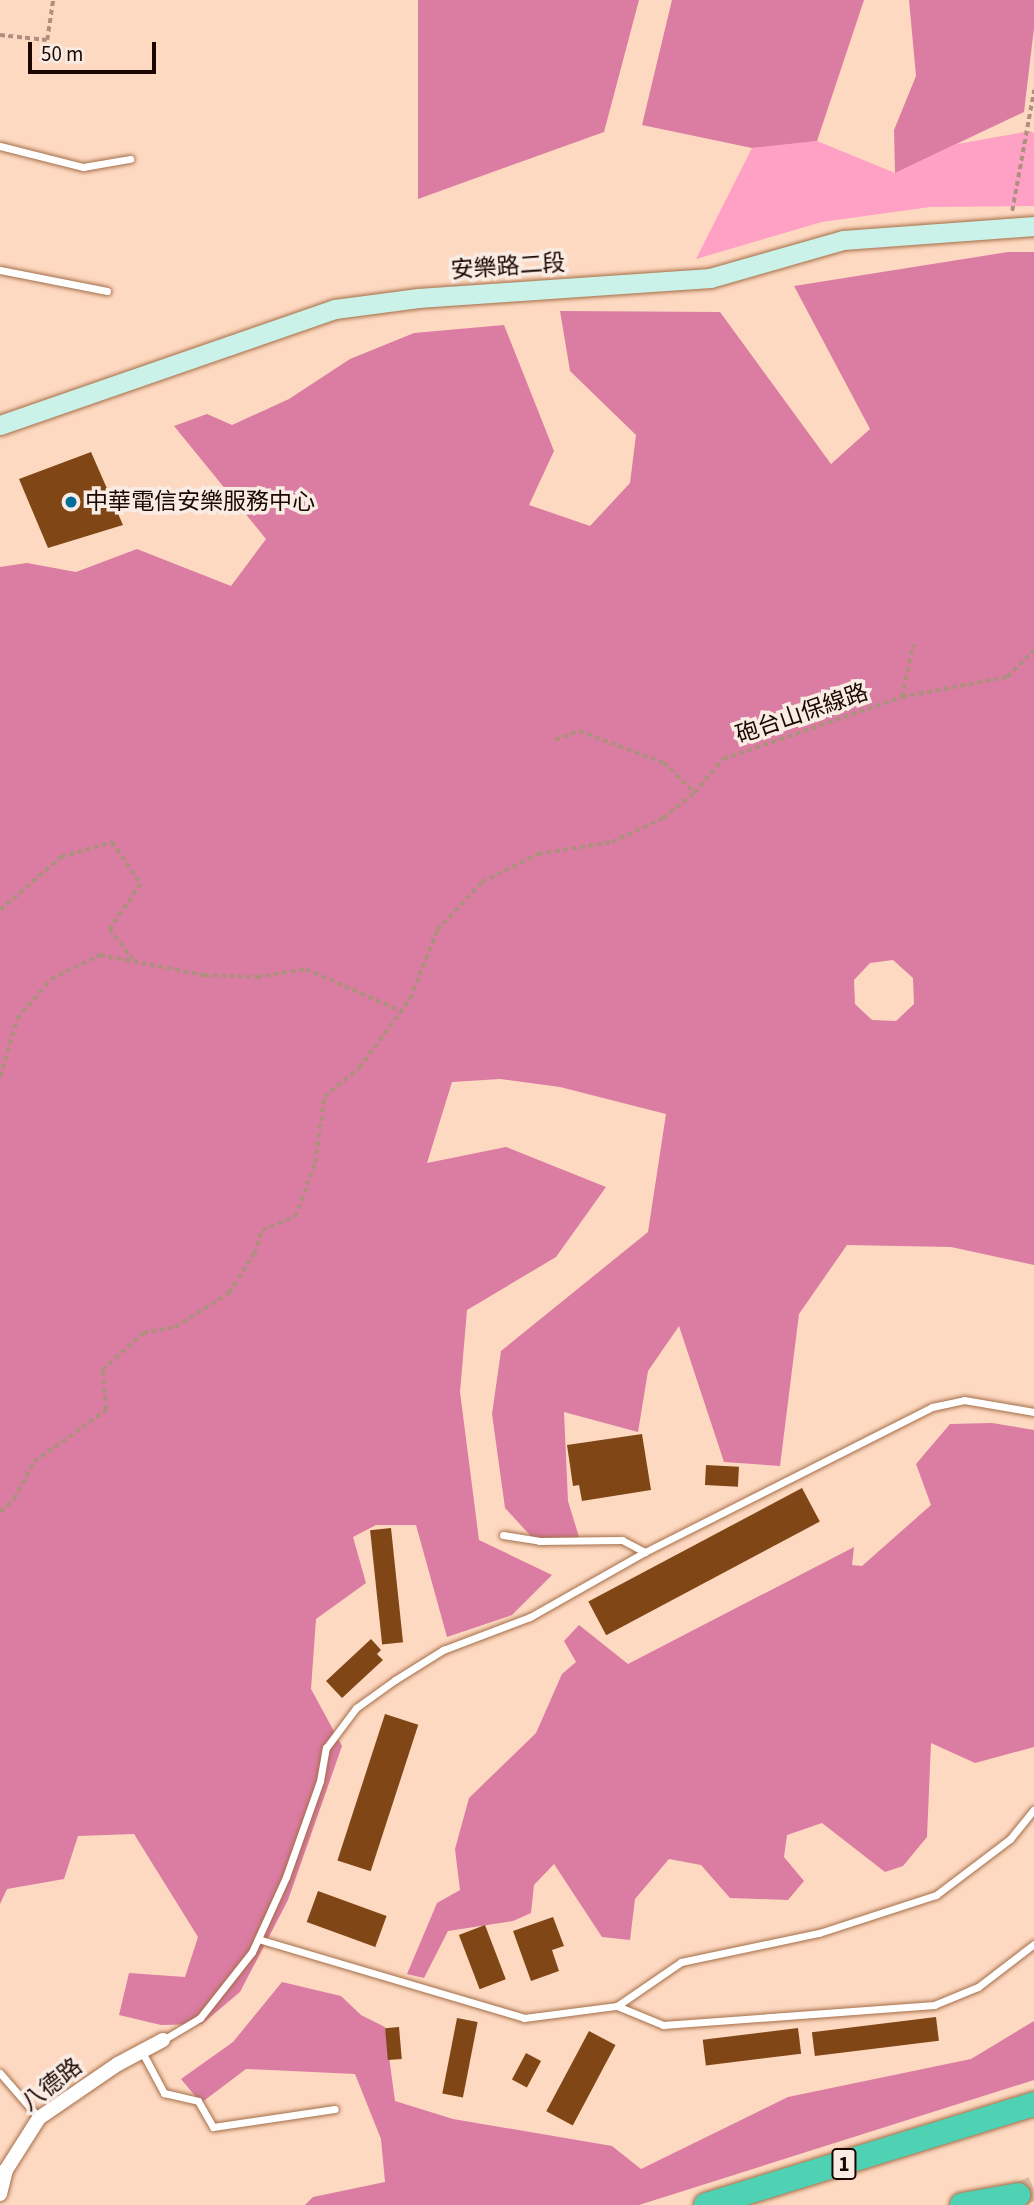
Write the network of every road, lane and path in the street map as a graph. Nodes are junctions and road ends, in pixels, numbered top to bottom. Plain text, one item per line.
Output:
1 (52, 0) edge
2 (0, 35) edge
3 (1034, 90) edge
4 (0, 146) edge
5 (130, 159) dead end
6 (1009, 225) junction
7 (1034, 226) edge
8 (0, 270) edge
9 (107, 291) dead end
10 (0, 425) edge
11 (913, 644) dead end
12 (1034, 650) edge
13 (902, 697) junction
14 (555, 740) dead end
15 (694, 793) junction
16 (0, 911) edge
17 (135, 961) junction
18 (401, 1011) junction
19 (0, 1077) edge
20 (1034, 1412) edge
21 (0, 1512) edge
22 (503, 1535) dead end
23 (645, 1552) junction
24 (1034, 1809) edge
25 (258, 1939) junction
26 (1034, 1944) edge
27 (617, 2006) junction
28 (163, 2040) joint
29 (142, 2052) junction
30 (0, 2073) edge
31 (1034, 2104) edge
32 (335, 2109) dead end
33 (39, 2118) junction
34 (0, 2194) edge
35 (1018, 2195) tunnel mouth
36 (711, 2204) edge
37 (962, 2205) edge

1 - 2 path
3 - 6 path
4 - 5 lane
6 - 7 street, 安樂路二段
6 - 10 street, 安樂路二段
8 - 9 lane
11 - 13 path
12 - 13 path, 砲台山保線路
13 - 15 path, 砲台山保線路
14 - 15 path
15 - 18 path, 砲台山保線路
16 - 17 path
17 - 18 path
17 - 19 path
18 - 21 path, 砲台山保線路
20 - 23 lane
22 - 23 lane
23 - 25 lane
24 - 27 lane
25 - 27 lane
25 - 28 lane
26 - 27 lane
28 - 29 street, 八德路
29 - 32 lane
29 - 33 street, 八德路
30 - 33 lane
31 - 36 highway, 1
33 - 34 street, 八德路
35 - 37 highway

